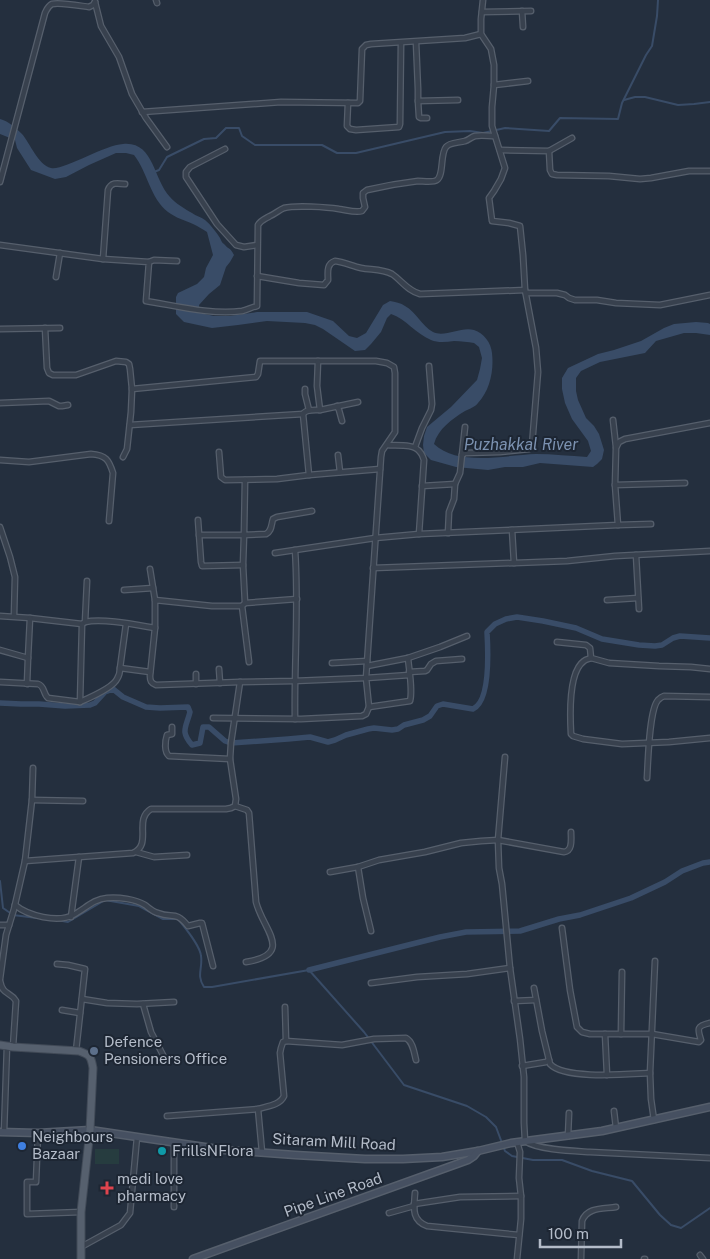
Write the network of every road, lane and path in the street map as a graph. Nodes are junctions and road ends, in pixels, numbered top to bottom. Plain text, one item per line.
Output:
1 (483, 0) edge
2 (94, 1) edge
3 (522, 11) junction
4 (531, 11) dead end
5 (482, 12) junction
6 (523, 27) dead end
7 (481, 34) junction
8 (416, 42) junction
9 (400, 43) junction
10 (528, 81) dead end
11 (494, 85) junction
12 (458, 100) dead end
13 (418, 101) junction
14 (348, 103) junction
15 (142, 112) junction
16 (428, 118) dead end
17 (494, 134) junction
18 (572, 138) dead end
19 (167, 147) dead end
20 (225, 149) dead end
21 (500, 150) junction
22 (549, 151) junction
23 (710, 171) edge
24 (0, 182) edge
25 (125, 184) dead end
26 (0, 245) edge
27 (258, 245) junction
28 (60, 253) junction
29 (103, 259) junction
30 (177, 261) dead end
31 (149, 262) junction
32 (257, 276) junction
33 (56, 277) dead end
34 (526, 292) junction
35 (710, 294) edge
36 (46, 328) junction
37 (60, 328) dead end
38 (0, 329) edge
39 (318, 361) junction
40 (429, 366) dead end
41 (132, 389) junction
42 (306, 389) dead end
43 (358, 402) dead end
44 (0, 403) edge
45 (68, 405) dead end
46 (337, 406) junction
47 (309, 410) junction
48 (320, 410) junction
49 (302, 414) junction
50 (613, 420) dead end
51 (342, 421) dead end
52 (710, 423) edge
53 (130, 425) junction
54 (465, 427) dead end
55 (387, 446) junction
56 (415, 447) junction
57 (616, 448) junction
58 (219, 452) dead end
59 (338, 455) dead end
60 (462, 455) junction
61 (123, 457) dead end
62 (0, 460) edge
63 (380, 469) junction
64 (340, 472) junction
65 (309, 475) junction
66 (245, 480) junction
67 (685, 483) dead end
68 (455, 484) junction
69 (615, 485) junction
70 (422, 486) junction
71 (312, 511) dead end
72 (198, 520) dead end
73 (109, 521) dead end
74 (651, 524) dead end
75 (618, 525) junction
76 (0, 527) edge
77 (512, 530) junction
78 (448, 533) junction
79 (419, 534) junction
80 (199, 535) junction
81 (244, 535) junction
82 (375, 538) junction
83 (295, 550) junction
84 (710, 551) edge
85 (275, 553) dead end
86 (636, 554) junction
87 (514, 563) junction
88 (243, 565) junction
89 (373, 568) junction
90 (150, 569) dead end
91 (87, 581) dead end
92 (153, 588) junction
93 (124, 590) dead end
94 (638, 598) junction
95 (297, 599) junction
96 (155, 600) junction
97 (607, 600) dead end
98 (244, 605) junction
99 (639, 609) dead end
100 (0, 616) edge
101 (14, 616) junction
102 (30, 618) junction
103 (84, 623) junction
104 (126, 624) junction
105 (156, 628) junction
106 (467, 636) dead end
107 (557, 642) dead end
108 (0, 650) edge
109 (28, 658) junction
110 (408, 658) junction
111 (591, 658) junction
112 (462, 659) dead end
113 (249, 662) dead end
114 (332, 663) dead end
115 (367, 663) junction
116 (120, 668) junction
117 (219, 669) dead end
118 (710, 669) edge
119 (150, 672) junction
120 (196, 674) dead end
121 (409, 674) junction
122 (366, 678) junction
123 (294, 681) junction
124 (0, 682) edge
125 (240, 682) junction
126 (220, 683) junction
127 (27, 684) junction
128 (196, 684) junction
129 (710, 697) edge
130 (80, 702) junction
131 (370, 707) junction
132 (213, 718) dead end
133 (235, 718) junction
134 (295, 719) junction
135 (172, 727) dead end
136 (710, 738) edge
137 (650, 743) junction
138 (505, 757) dead end
139 (230, 759) junction
140 (33, 768) dead end
141 (647, 778) dead end
142 (32, 800) junction
143 (83, 801) dead end
144 (235, 806) junction
145 (571, 832) dead end
146 (498, 840) junction
147 (136, 852) junction
148 (187, 855) dead end
149 (79, 857) junction
150 (25, 861) junction
151 (358, 867) junction
152 (330, 872) dead end
153 (14, 907) junction
154 (71, 917) junction
155 (0, 925) edge
156 (8, 925) junction
157 (562, 928) dead end
158 (371, 931) dead end
159 (655, 960) dead end
160 (246, 962) dead end
161 (57, 964) dead end
162 (213, 966) dead end
163 (510, 968) junction
164 (622, 972) dead end
165 (0, 980) edge
166 (371, 983) dead end
167 (534, 988) dead end
168 (82, 999) junction
169 (536, 1000) junction
170 (514, 1001) junction
171 (174, 1002) dead end
172 (143, 1004) junction
173 (285, 1006) dead end
174 (62, 1010) dead end
175 (80, 1013) junction
176 (710, 1023) edge
177 (605, 1034) junction
178 (620, 1034) junction
179 (652, 1034) junction
180 (286, 1041) junction
181 (701, 1041) junction
182 (7, 1046) edge
183 (703, 1047) dead end
184 (76, 1051) junction
185 (164, 1055) dead end
186 (416, 1060) dead end
187 (549, 1060) junction
188 (522, 1066) junction
189 (650, 1073) junction
190 (607, 1075) junction
191 (710, 1107) edge
192 (258, 1109) junction
193 (614, 1111) dead end
194 (569, 1113) dead end
195 (168, 1116) dead end
196 (654, 1120) junction
197 (616, 1128) junction
198 (90, 1130) junction
199 (2, 1132) edge
200 (38, 1133) junction
201 (568, 1136) junction
202 (136, 1137) junction
203 (526, 1141) junction
204 (174, 1142) junction
205 (514, 1143) junction
206 (478, 1151) junction
207 (262, 1152) junction
208 (710, 1158) edge
209 (415, 1193) dead end
210 (521, 1196) junction
211 (414, 1205) junction
212 (174, 1207) dead end
213 (616, 1207) dead end
214 (81, 1212) junction
215 (389, 1213) dead end
216 (519, 1235) junction
217 (81, 1247) junction
218 (81, 1259) edge
219 (193, 1259) edge
220 (517, 1259) edge
221 (581, 1259) edge

1 - 5 street
2 - 15 street
2 - 24 street
3 - 4 street
3 - 5 street
3 - 6 street
5 - 7 street
7 - 8 street
7 - 11 street
8 - 9 street
8 - 13 street
9 - 14 street
9 - 14 street
10 - 11 street
11 - 17 street
12 - 13 street
13 - 16 street
14 - 15 street
15 - 19 street
17 - 21 street
17 - 27 street
18 - 22 street
20 - 27 street
21 - 22 street
21 - 34 street
22 - 23 street
25 - 29 street
26 - 28 street
27 - 32 street
28 - 29 street
28 - 33 street
29 - 31 street
30 - 31 street
31 - 32 street
32 - 34 street
34 - 35 street
34 - 60 street
36 - 37 street
36 - 38 street
36 - 41 street
39 - 41 street
39 - 48 street
39 - 55 street
40 - 56 street
41 - 53 street
42 - 47 street
43 - 46 street
44 - 45 street
46 - 48 street
46 - 51 street
47 - 48 street
47 - 49 street
49 - 53 street
49 - 65 street
50 - 57 street
52 - 57 street
53 - 61 street
54 - 60 street
55 - 56 street
55 - 63 street
56 - 70 street
57 - 69 street
58 - 66 street
59 - 64 street
60 - 68 street
62 - 73 street
63 - 64 street
63 - 82 street
64 - 65 street
65 - 66 street
66 - 81 street
67 - 69 street
68 - 70 street
68 - 78 street
69 - 75 street
70 - 79 street
71 - 81 street
72 - 80 street
74 - 75 street
75 - 77 street
76 - 101 street
77 - 78 street
77 - 87 street
78 - 79 street
79 - 82 street
80 - 81 street
80 - 88 street
81 - 88 street
82 - 83 street
82 - 89 street
83 - 85 street
83 - 95 street
84 - 86 street
86 - 87 street
86 - 94 street
87 - 89 street
88 - 98 street
89 - 115 street
90 - 92 street
91 - 103 street
92 - 93 street
92 - 96 street
94 - 97 street
94 - 99 street
95 - 98 street
95 - 123 street
96 - 98 street
96 - 105 street
98 - 113 street
100 - 101 street
101 - 102 street
102 - 103 street
102 - 109 street
103 - 104 street
103 - 130 street
104 - 105 street
104 - 116 street
105 - 119 street
106 - 110 street
107 - 111 street
108 - 109 street
109 - 127 street
110 - 115 street
110 - 121 street
111 - 118 street
111 - 137 street
112 - 121 street
114 - 115 street
115 - 122 street
116 - 119 street
116 - 130 street
117 - 126 street
119 - 128 street
120 - 128 street
121 - 122 street
121 - 131 street
122 - 123 street
122 - 131 street
123 - 125 street
123 - 134 street
124 - 127 street
125 - 126 street
125 - 133 street
126 - 128 street
127 - 130 street
129 - 137 street
131 - 134 street
132 - 133 street
133 - 134 street
133 - 139 street
135 - 139 street
136 - 137 street
137 - 141 street
138 - 146 street
139 - 144 street
140 - 142 street
142 - 143 street
142 - 150 street
144 - 147 street
144 - 160 street
145 - 146 street
146 - 151 street
146 - 163 street
147 - 148 street
147 - 149 street
149 - 150 street
149 - 154 street
150 - 153 street
151 - 152 street
151 - 158 street
153 - 154 street
153 - 156 street
154 - 162 street
155 - 156 street
156 - 165 street
157 - 177 street
159 - 179 street
161 - 168 street
163 - 166 street
163 - 170 street
164 - 178 street
165 - 182 street
167 - 169 street
168 - 172 street
168 - 175 street
169 - 170 street
169 - 187 street
170 - 188 street
171 - 172 street
172 - 185 street
173 - 180 street
174 - 175 street
175 - 184 street
176 - 181 street
177 - 178 street
177 - 190 street
178 - 179 street
179 - 181 street
179 - 189 street
180 - 186 street
180 - 192 street
181 - 183 street
182 - 184 main road
182 - 199 street
184 - 198 main road
187 - 188 street
187 - 190 street
188 - 203 street
189 - 190 street
189 - 196 street
191 - 196 main road, Sitaram Mill Road
192 - 195 street
192 - 207 street
193 - 197 street
194 - 201 street
196 - 197 main road, Sitaram Mill Road
197 - 201 main road, Sitaram Mill Road
198 - 200 main road, Sitaram Mill Road
198 - 202 main road, Sitaram Mill Road
198 - 214 main road
199 - 200 main road, Sitaram Mill Road
200 - 214 street
201 - 203 main road, Sitaram Mill Road
202 - 204 main road, Sitaram Mill Road
202 - 217 street
203 - 205 main road, Sitaram Mill Road
203 - 208 street
204 - 207 main road, Sitaram Mill Road
204 - 212 street
205 - 206 main road, Sitaram Mill Road
205 - 210 street
206 - 207 main road, Sitaram Mill Road
206 - 219 main road, Pipe Line Road
209 - 211 street
210 - 211 street
210 - 216 street
211 - 215 street
211 - 216 street
213 - 221 street
214 - 217 main road
216 - 220 street
217 - 218 main road

